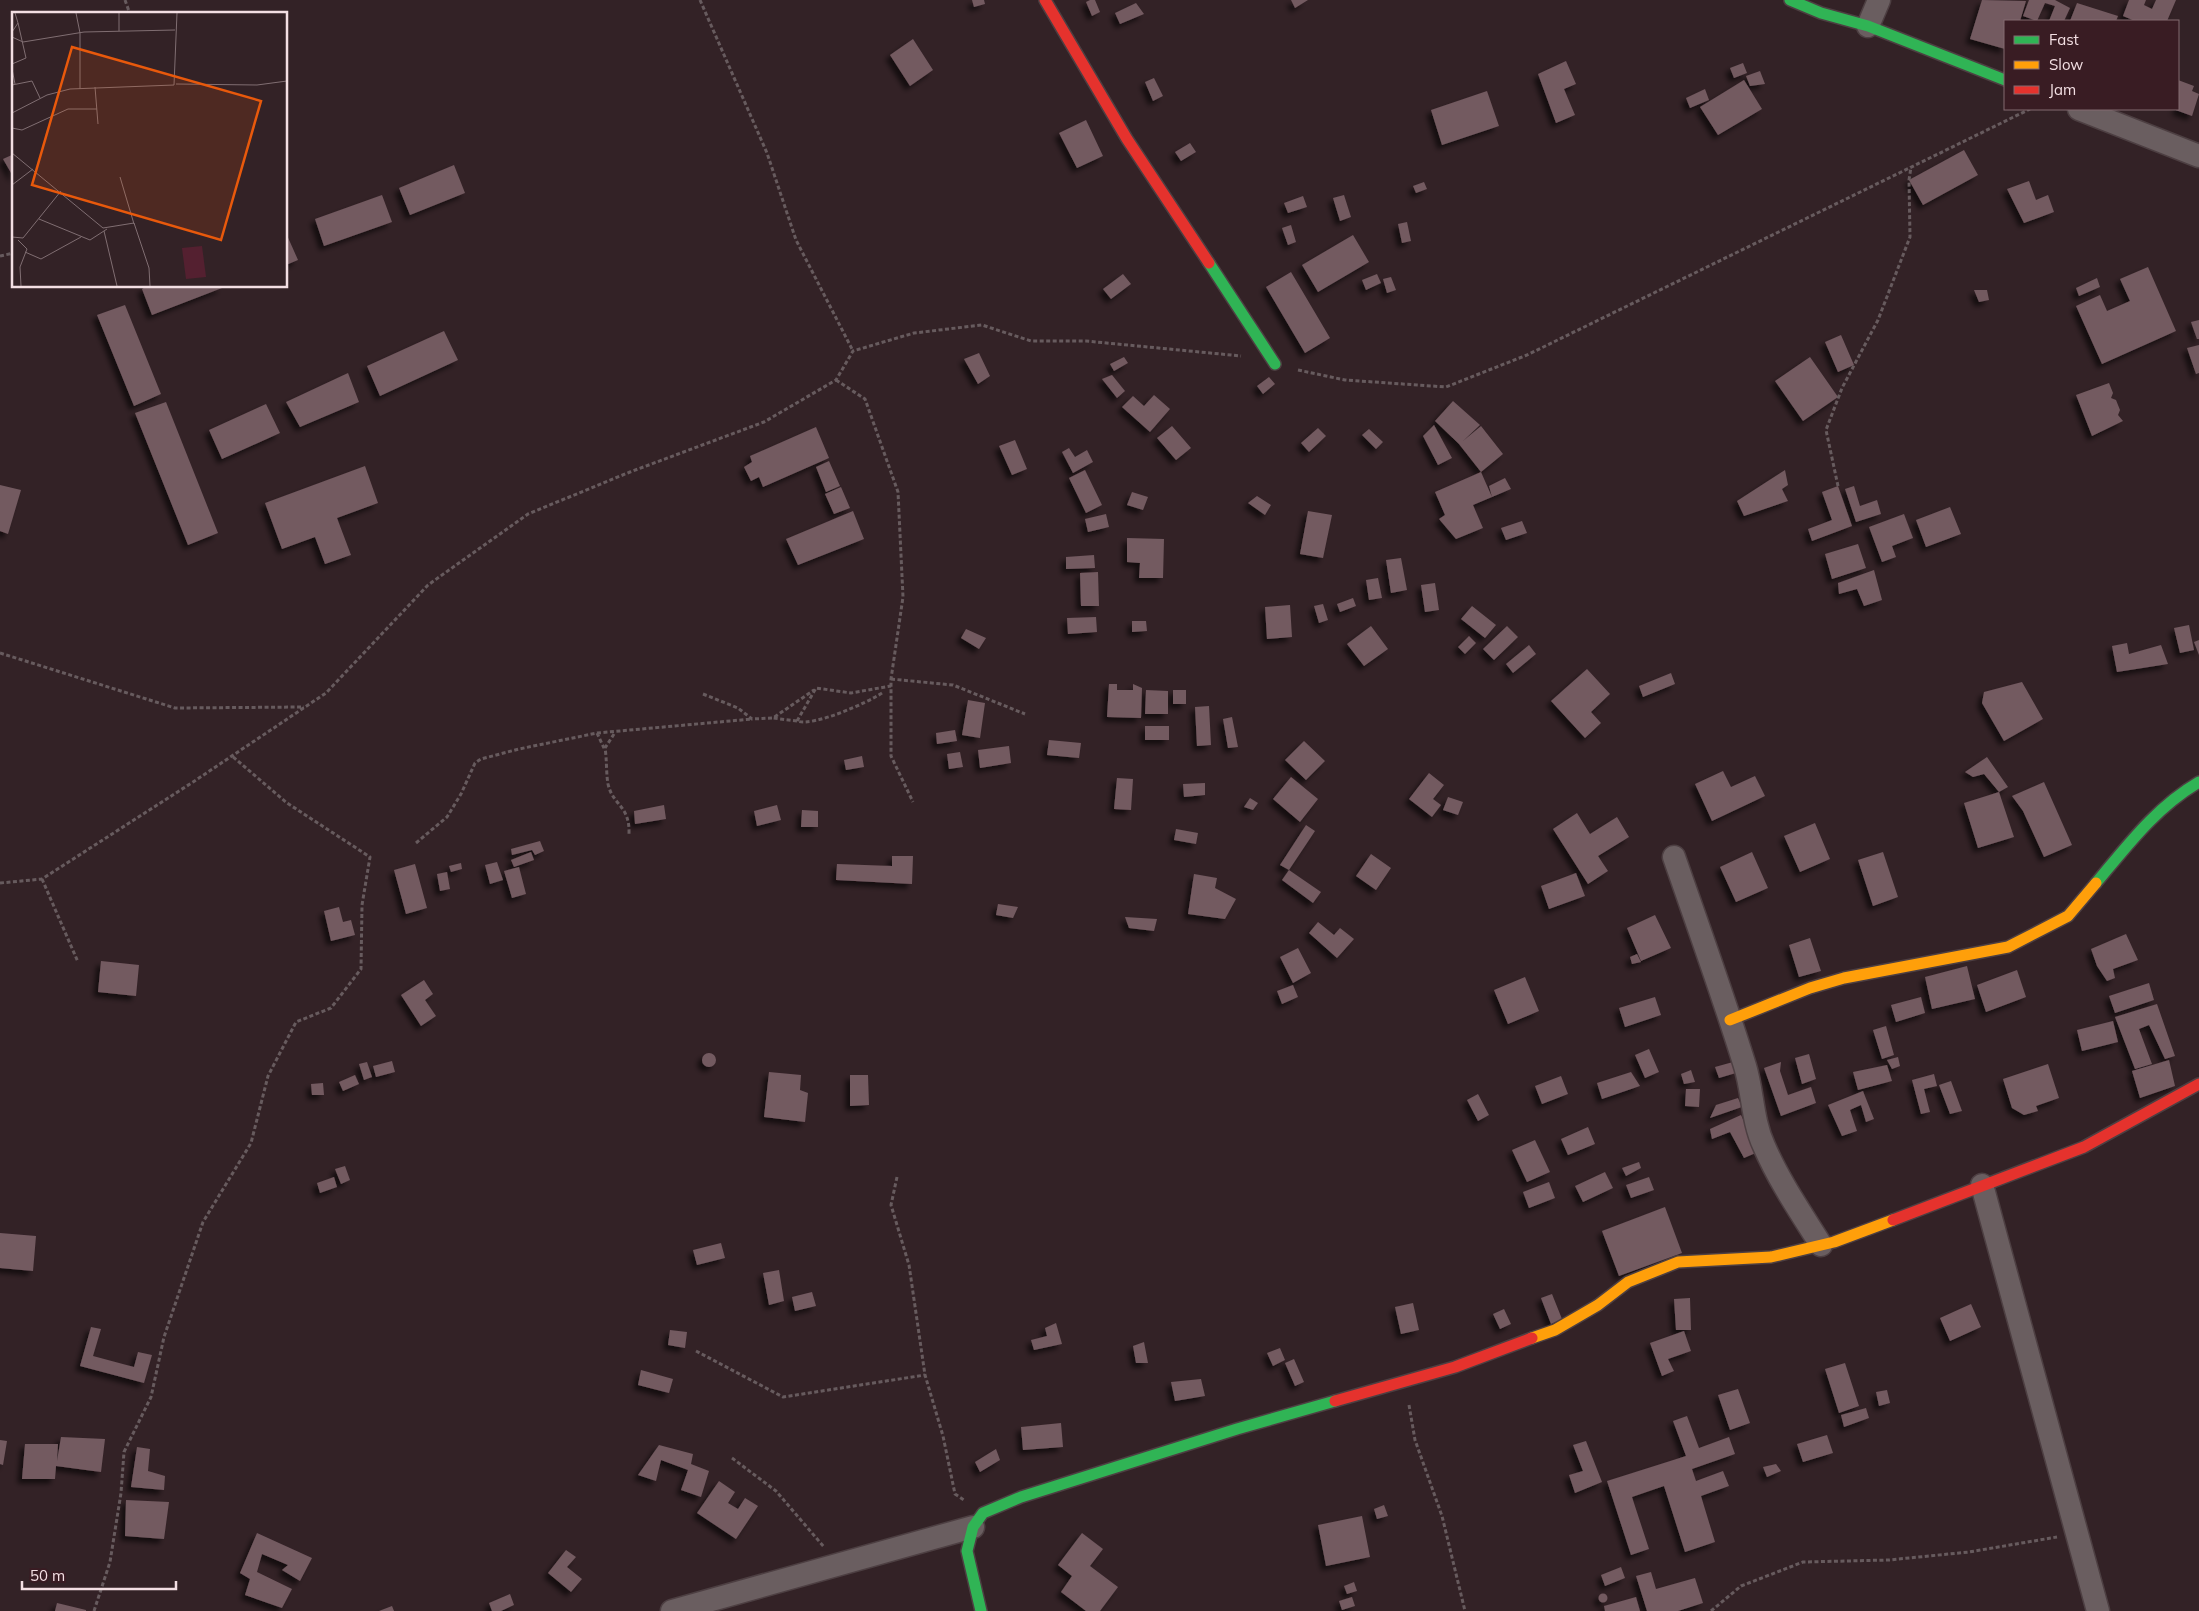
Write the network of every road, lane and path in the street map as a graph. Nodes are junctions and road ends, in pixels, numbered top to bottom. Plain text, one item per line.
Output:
1 (125, 0) edge
2 (700, 0) edge
3 (1045, 0) edge
4 (1790, 0) edge
5 (1879, 0) edge
6 (129, 12) edge
7 (1868, 26) junction
8 (2004, 80) edge
9 (2028, 110) edge
10 (2082, 110) edge
11 (2199, 156) edge
12 (1911, 167) junction
13 (853, 351) junction
14 (1243, 357) dead end
15 (1275, 364) joint
16 (836, 380) junction
17 (1838, 486) dead end
18 (0, 653) edge
19 (891, 679) junction
20 (891, 686) junction
21 (816, 688) junction
22 (882, 693) dead end
23 (703, 694) dead end
24 (305, 707) junction
25 (1025, 714) dead end
26 (773, 718) junction
27 (752, 719) junction
28 (797, 721) junction
29 (597, 733) junction
30 (614, 733) junction
31 (604, 748) junction
32 (232, 756) junction
33 (2199, 782) edge
34 (913, 802) dead end
35 (629, 834) dead end
36 (416, 843) dead end
37 (1674, 857) dead end
38 (42, 879) junction
39 (0, 883) edge
40 (78, 962) dead end
41 (1730, 1020) junction
42 (2199, 1084) edge
43 (897, 1177) dead end
44 (1982, 1185) junction
45 (1821, 1245) junction
46 (696, 1351) dead end
47 (925, 1375) junction
48 (1409, 1398) dead end
49 (732, 1458) dead end
50 (978, 1520) junction
51 (2077, 1534) junction
52 (840, 1564) junction
53 (94, 1611) edge
54 (672, 1611) edge
55 (981, 1611) edge
56 (1465, 1611) edge
57 (1711, 1611) edge
58 (2098, 1611) edge

1 - 6 path
2 - 13 path
3 - 15 street
4 - 7 street
5 - 7 street
7 - 8 street
9 - 12 path
10 - 11 street
12 - 15 path
12 - 17 path
13 - 14 path
13 - 16 path
16 - 19 path
16 - 24 path
18 - 24 path
19 - 20 path
19 - 25 path
20 - 21 path
20 - 34 path
21 - 26 path
21 - 28 path
22 - 28 path
23 - 27 path
24 - 32 path
26 - 27 path
26 - 28 path
27 - 30 path
29 - 30 path
29 - 31 path
29 - 36 path
30 - 31 path
31 - 35 path
32 - 38 path
32 - 53 path
33 - 41 street
37 - 41 street
38 - 39 path
38 - 40 path
41 - 45 street
42 - 44 street
43 - 47 path
44 - 45 street
44 - 51 street
45 - 50 street
46 - 47 path
47 - 50 path
48 - 56 path
49 - 52 path
50 - 52 street
50 - 55 street
51 - 57 path
51 - 58 street
52 - 54 street

